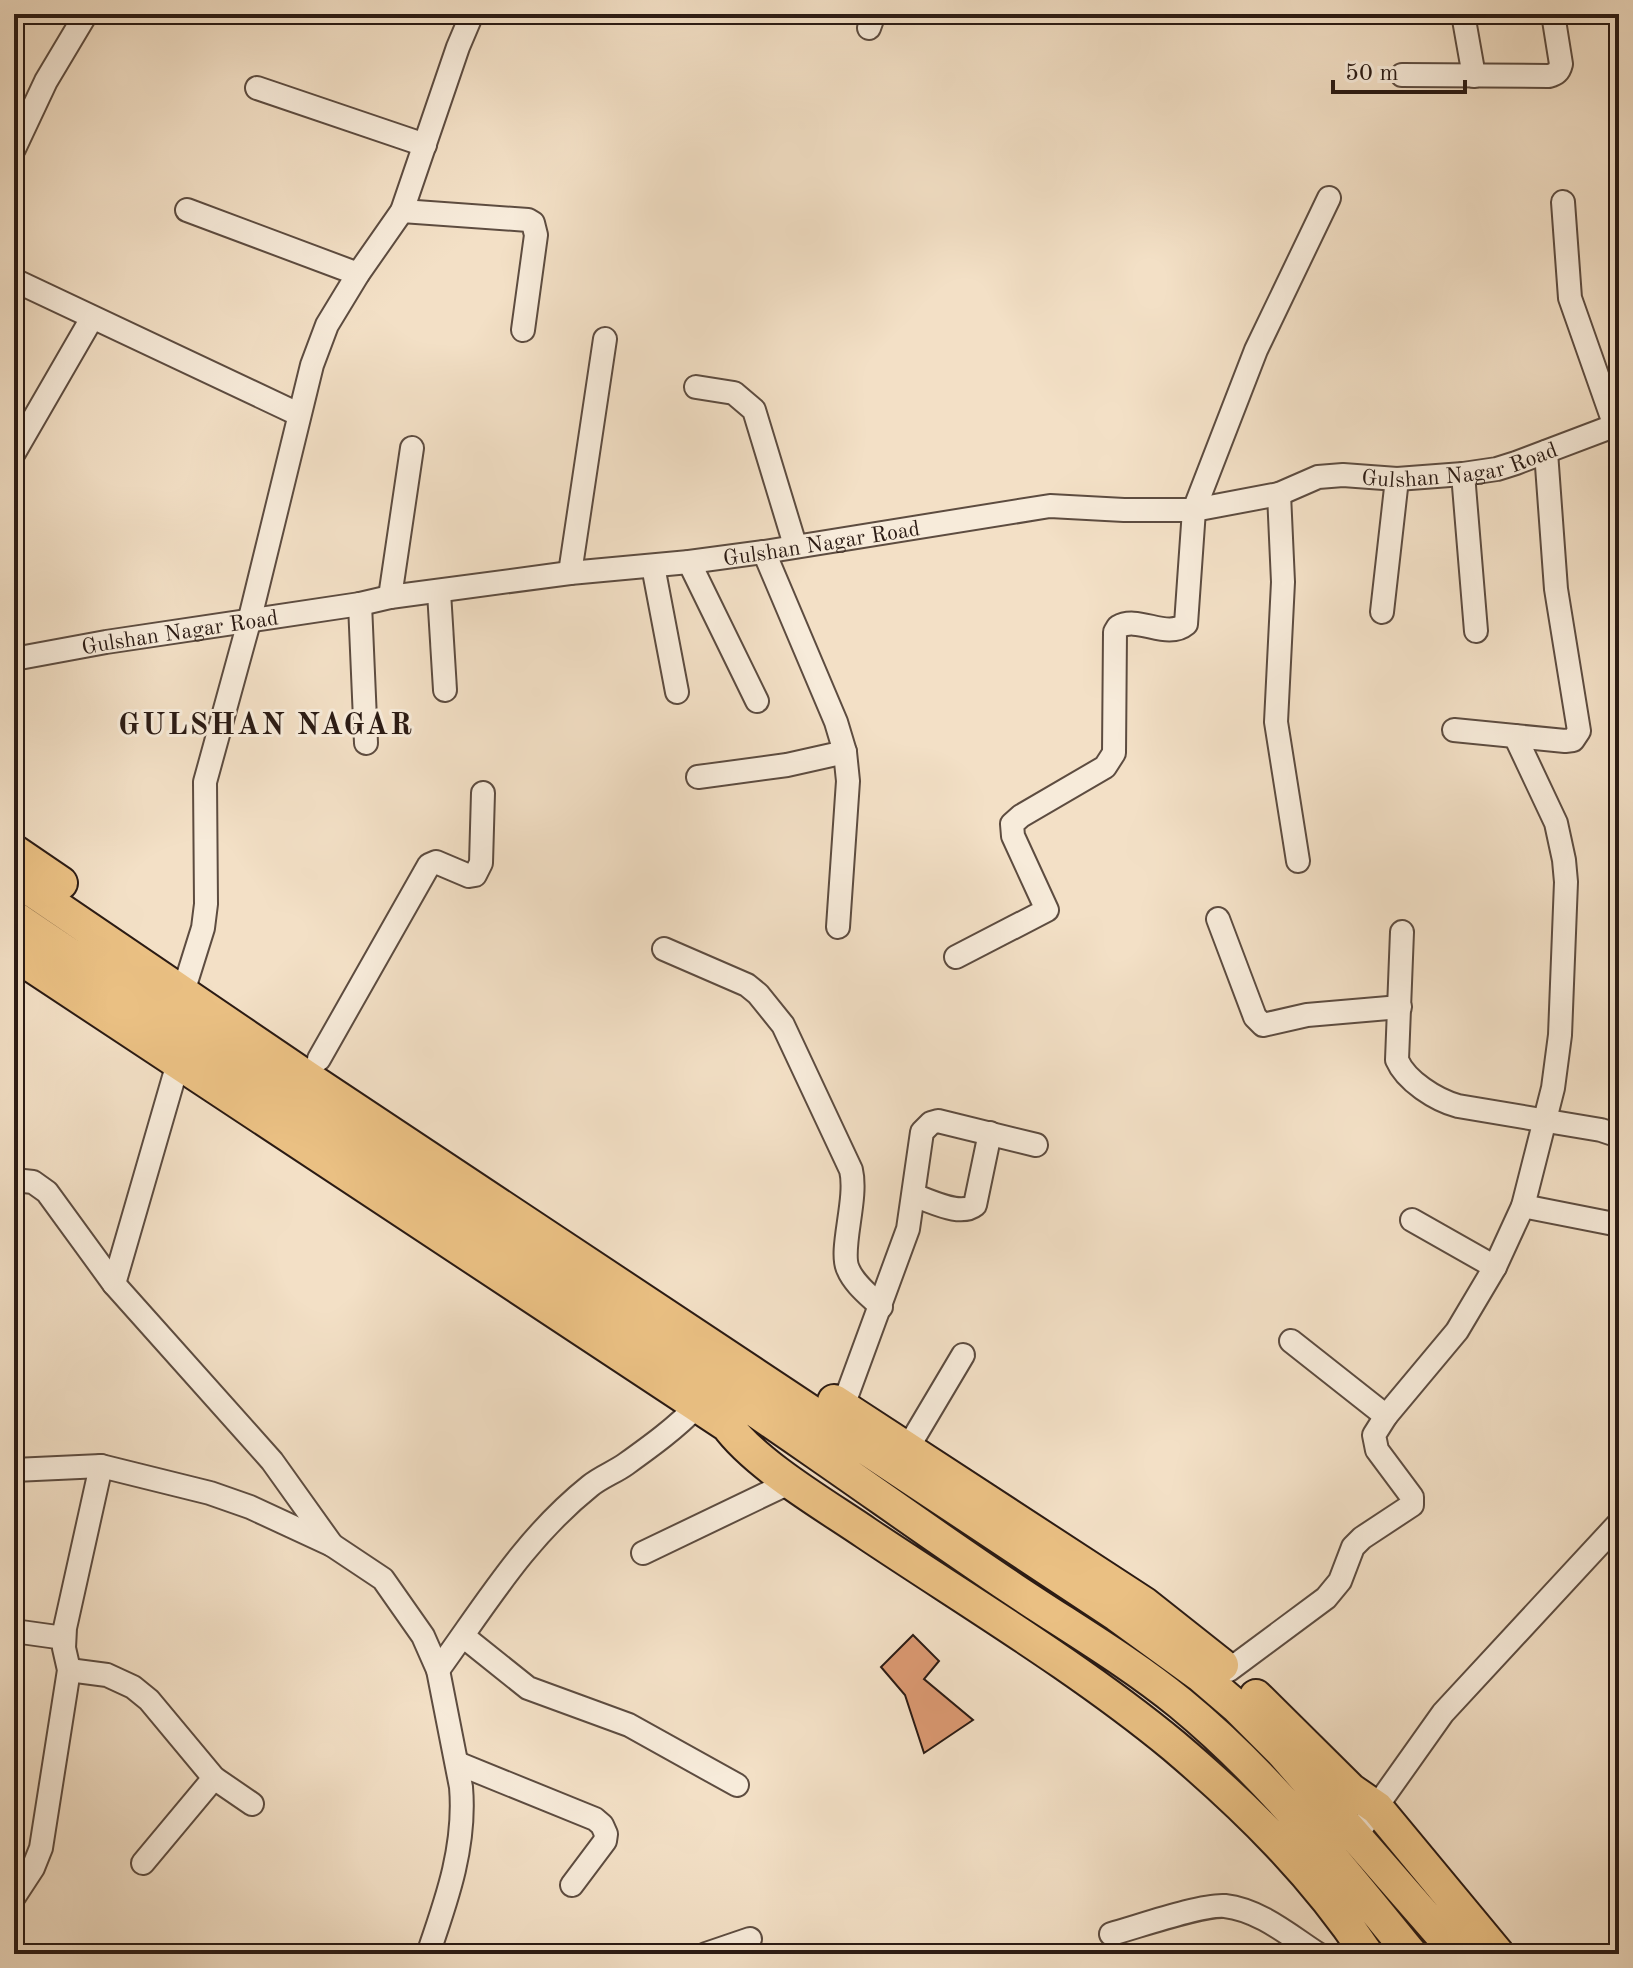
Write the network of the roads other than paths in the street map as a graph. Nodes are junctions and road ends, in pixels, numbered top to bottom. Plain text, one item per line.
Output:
1 (86, 14) edge
2 (472, 14) edge
3 (1463, 14) edge
4 (1553, 14) edge
5 (1402, 75) dead end
6 (1474, 76) junction
7 (257, 88) dead end
8 (425, 145) junction
9 (14, 149) edge
10 (1329, 198) dead end
11 (1563, 202) dead end
12 (187, 210) dead end
13 (402, 211) junction
14 (358, 274) junction
15 (14, 280) edge
16 (92, 318) junction
17 (523, 330) dead end
18 (605, 339) dead end
19 (696, 387) dead end
20 (298, 414) junction
21 (1617, 425) edge
22 (412, 448) dead end
23 (1546, 452) junction
24 (14, 453) edge
25 (1463, 474) junction
26 (1397, 479) junction
27 (1279, 494) junction
28 (1194, 510) junction
29 (795, 545) junction
30 (764, 552) junction
31 (689, 562) junction
32 (653, 566) junction
33 (570, 573) junction
34 (439, 592) junction
35 (390, 597) junction
36 (360, 604) junction
37 (1382, 612) dead end
38 (249, 622) junction
39 (1476, 631) dead end
40 (14, 659) edge
41 (445, 690) dead end
42 (677, 692) dead end
43 (757, 701) dead end
44 (1454, 730) dead end
45 (1515, 736) junction
46 (366, 743) dead end
47 (845, 752) junction
48 (698, 777) dead end
49 (483, 793) dead end
50 (14, 851) edge
51 (1298, 861) dead end
52 (14, 878) edge
53 (14, 917) edge
54 (1218, 919) dead end
55 (838, 927) dead end
56 (1402, 932) dead end
57 (664, 949) dead end
58 (16, 957) edge
59 (956, 957) dead end
60 (186, 982) junction
61 (1400, 1007) junction
62 (319, 1059) junction
63 (178, 1063) junction
64 (1545, 1120) junction
65 (990, 1133) junction
66 (1619, 1136) edge
67 (1036, 1145) dead end
68 (14, 1180) edge
69 (915, 1196) junction
70 (1523, 1206) junction
71 (1412, 1220) dead end
72 (1619, 1225) edge
73 (1495, 1267) junction
74 (114, 1284) junction
75 (881, 1307) junction
76 (1291, 1341) dead end
77 (963, 1355) dead end
78 (704, 1393) junction
79 (843, 1406) junction
80 (1386, 1416) junction
81 (901, 1458) junction
82 (101, 1466) junction
83 (14, 1470) edge
84 (791, 1482) junction
85 (1619, 1523) edge
86 (332, 1545) junction
87 (643, 1553) dead end
88 (14, 1631) edge
89 (463, 1636) junction
90 (64, 1638) junction
91 (69, 1670) junction
92 (438, 1670) junction
93 (1229, 1670) junction
94 (457, 1763) junction
95 (1296, 1769) junction
96 (214, 1778) junction
97 (737, 1785) dead end
98 (1364, 1799) junction
99 (252, 1804) dead end
100 (1355, 1837) junction
101 (143, 1863) dead end
102 (572, 1885) dead end
103 (14, 1897) edge
104 (1111, 1934) dead end
105 (750, 1939) dead end
106 (1358, 1950) edge
107 (428, 1954) edge
108 (706, 1954) edge
109 (1318, 1954) edge
110 (1411, 1954) edge
111 (1458, 1954) edge
112 (1498, 1954) edge

1 - 9 street
2 - 8 street
3 - 6 street
4 - 6 street
5 - 6 street
7 - 8 street
8 - 13 street
10 - 28 street
11 - 21 street
12 - 14 street
13 - 14 street
13 - 17 street
14 - 20 street
15 - 16 street
16 - 20 street
16 - 24 street
18 - 33 street
19 - 29 street
20 - 38 street
21 - 23 street, Gulshan Nagar Road
22 - 35 street
23 - 25 street, Gulshan Nagar Road
23 - 45 street
25 - 26 street, Gulshan Nagar Road
25 - 39 street
26 - 27 street, Gulshan Nagar Road
26 - 37 street
27 - 28 street, Gulshan Nagar Road
27 - 51 street
28 - 29 street, Gulshan Nagar Road
28 - 59 street
29 - 30 street, Gulshan Nagar Road
30 - 31 street, Gulshan Nagar Road
30 - 47 street
31 - 32 street, Gulshan Nagar Road
31 - 43 street
32 - 33 street, Gulshan Nagar Road
32 - 42 street
33 - 34 street, Gulshan Nagar Road
34 - 35 street, Gulshan Nagar Road
34 - 41 street
35 - 36 street, Gulshan Nagar Road
36 - 38 street, Gulshan Nagar Road
36 - 46 street
38 - 40 street, Gulshan Nagar Road
38 - 60 street
44 - 45 street
45 - 64 street
47 - 48 street
47 - 55 street
49 - 62 street
50 - 60 highway
52 - 60 highway
53 - 78 highway
54 - 61 street
56 - 61 street
57 - 75 street
58 - 63 highway
60 - 62 highway
60 - 81 highway
61 - 64 street
62 - 79 highway
63 - 74 street
63 - 78 highway
64 - 66 street
64 - 70 street
65 - 67 street
65 - 69 street
65 - 69 street
68 - 74 street
69 - 75 street
70 - 72 street
70 - 73 street
71 - 73 street
73 - 80 street
74 - 86 street
75 - 79 street
76 - 80 street
77 - 81 street
78 - 84 highway
78 - 89 street
78 - 110 highway
79 - 81 highway
80 - 93 street
81 - 93 highway
81 - 95 highway
82 - 83 street
82 - 86 street
82 - 90 street
84 - 87 street
84 - 106 highway
85 - 98 street
86 - 92 street
88 - 90 street
89 - 92 street
89 - 97 street
90 - 91 street
91 - 96 street
91 - 103 street
92 - 94 street
93 - 98 highway
94 - 102 street
94 - 107 street
95 - 98 highway
95 - 100 highway
96 - 99 street
96 - 101 street
98 - 100 street
98 - 112 highway
100 - 111 highway
104 - 109 street
105 - 108 street

